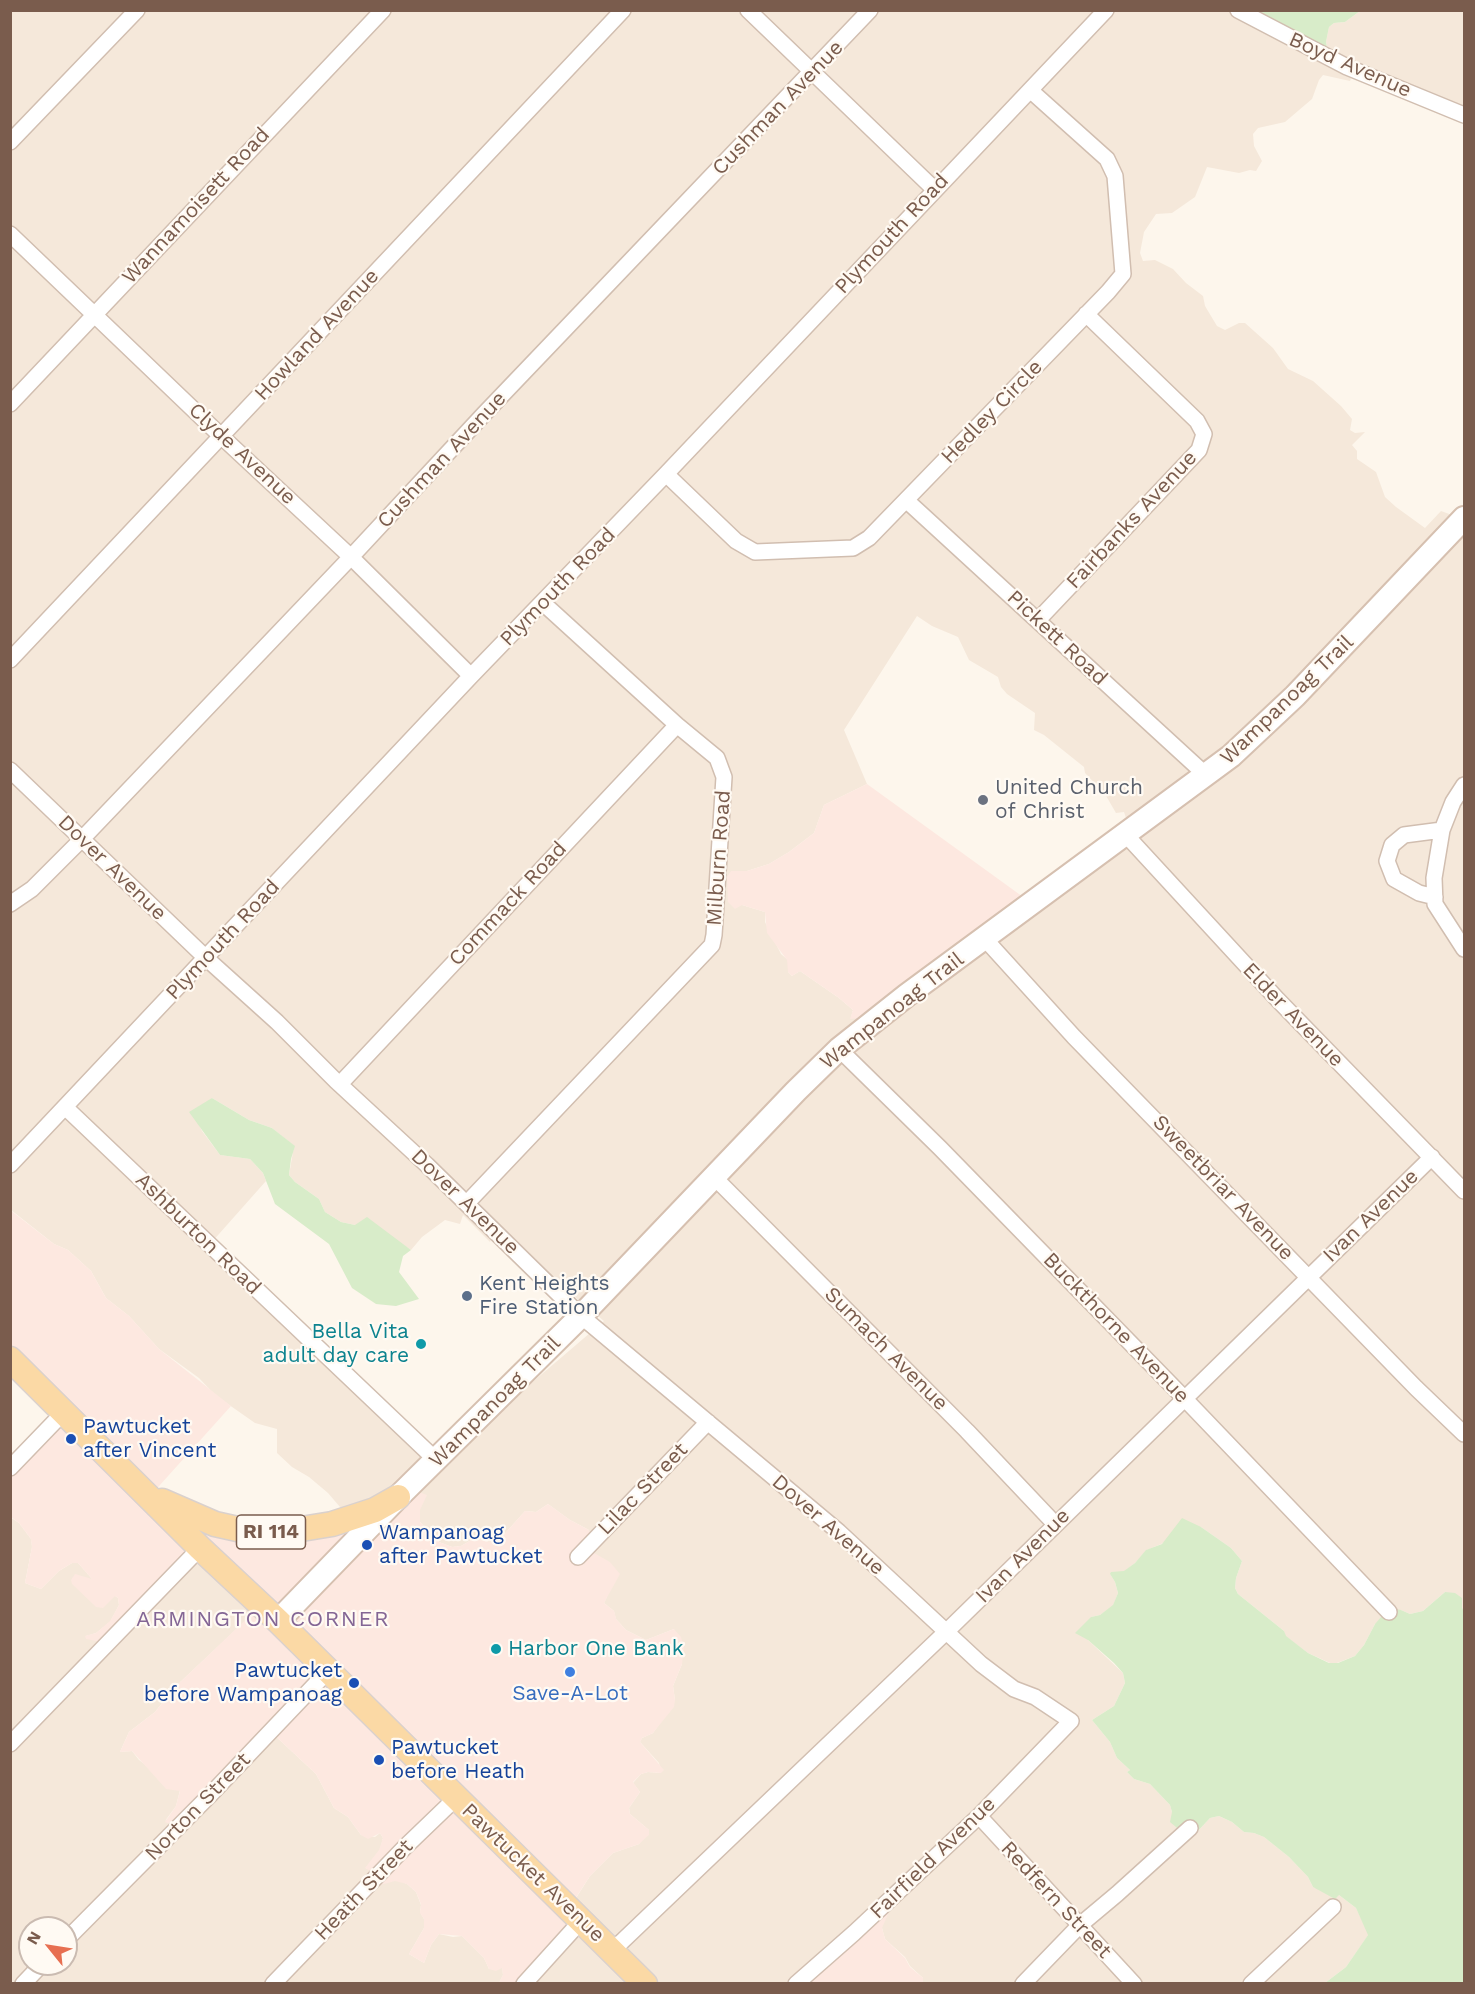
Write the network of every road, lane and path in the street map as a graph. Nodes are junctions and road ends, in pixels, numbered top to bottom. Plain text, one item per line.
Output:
1 (137, 10) edge
2 (383, 10) edge
3 (623, 10) edge
4 (748, 10) edge
5 (870, 10) edge
6 (1106, 10) edge
7 (1238, 10) edge
8 (813, 71) junction
9 (1030, 90) junction
10 (1464, 115) edge
11 (10, 142) edge
12 (934, 189) junction
13 (10, 234) edge
14 (95, 314) junction
15 (1086, 314) junction
16 (10, 404) edge
17 (222, 436) junction
18 (666, 474) junction
19 (906, 500) junction
20 (1464, 518) edge
21 (351, 557) junction
22 (543, 603) junction
23 (1038, 620) junction
24 (10, 660) edge
25 (471, 676) junction
26 (677, 725) junction
27 (10, 770) edge
28 (1207, 776) junction
29 (1464, 785) edge
30 (1442, 830) junction
31 (1126, 835) junction
32 (81, 840) junction
33 (1435, 897) junction
34 (10, 904) edge
35 (985, 939) junction
36 (1464, 949) edge
37 (206, 958) junction
38 (839, 1049) junction
39 (340, 1084) junction
40 (65, 1107) junction
41 (1432, 1157) junction
42 (10, 1165) edge
43 (714, 1177) junction
44 (1464, 1191) edge
45 (467, 1203) junction
46 (1309, 1276) junction
47 (581, 1316) junction
48 (10, 1359) edge
49 (1185, 1399) junction
50 (64, 1412) junction
51 (708, 1422) junction
52 (1464, 1434) edge
53 (436, 1460) junction
54 (10, 1468) edge
55 (147, 1494) junction
56 (398, 1497) junction
57 (1055, 1524) junction
58 (200, 1548) junction
59 (578, 1557) dead end
60 (1389, 1612) dead end
61 (278, 1622) junction
62 (947, 1631) junction
63 (328, 1671) junction
64 (1066, 1727) joint
65 (10, 1744) edge
66 (456, 1798) junction
67 (979, 1816) junction
68 (1190, 1827) dead end
69 (1333, 1907) dead end
70 (581, 1921) junction
71 (1080, 1925) junction
72 (78, 1928) edge
73 (612, 1951) junction
74 (273, 1983) edge
75 (524, 1983) edge
76 (645, 1983) edge
77 (796, 1983) edge
78 (1023, 1983) edge
79 (1134, 1983) edge
80 (1251, 1983) edge

1 - 11 street
2 - 14 street, Wannamoisett Road
3 - 17 street, Howland Avenue
4 - 8 street
5 - 8 street, Cushman Avenue
6 - 9 street, Plymouth Road
7 - 10 street, Boyd Avenue
8 - 12 street
8 - 21 street, Cushman Avenue
9 - 12 street, Plymouth Road
9 - 15 street, Hedley Circle
12 - 18 street, Plymouth Road
13 - 14 street, Clyde Avenue
14 - 16 street, Wannamoisett Road
14 - 17 street, Clyde Avenue
15 - 19 street, Hedley Circle
15 - 23 street, Fairbanks Avenue
17 - 21 street, Clyde Avenue
17 - 24 street, Howland Avenue
18 - 19 street, Hedley Circle
18 - 22 street, Plymouth Road
19 - 23 street, Pickett Road
20 - 28 main road, Wampanoag Trail / RI 114
21 - 25 street, Clyde Avenue
21 - 32 street, Cushman Avenue
22 - 25 street, Plymouth Road
22 - 26 street, Milburn Road
23 - 28 street, Pickett Road
25 - 37 street, Plymouth Road
26 - 39 street, Commack Road
26 - 45 street, Milburn Road
27 - 32 street, Dover Avenue
28 - 31 main road, Wampanoag Trail / RI 114
29 - 30 street
30 - 33 street
30 - 33 street
31 - 35 main road, Wampanoag Trail / RI 114
31 - 41 street, Elder Avenue
32 - 34 street, Cushman Avenue
32 - 37 street, Dover Avenue
33 - 36 street
35 - 38 main road, Wampanoag Trail / RI 114
35 - 46 street, Sweetbriar Avenue
37 - 39 street, Dover Avenue
37 - 40 street, Plymouth Road
38 - 43 main road, Wampanoag Trail / RI 114
38 - 49 street, Buckthorne Avenue
39 - 45 street, Dover Avenue
40 - 42 street, Plymouth Road
40 - 53 street, Ashburton Road
41 - 44 street, Elder Avenue
41 - 46 street, Ivan Avenue
43 - 47 main road, Wampanoag Trail / RI 114
43 - 57 street, Sumach Avenue
45 - 47 street, Dover Avenue
46 - 49 street, Ivan Avenue
46 - 52 street, Sweetbriar Avenue
47 - 51 street, Dover Avenue
47 - 53 main road, Wampanoag Trail / RI 114
48 - 50 main road, Pawtucket Avenue
49 - 57 street, Ivan Avenue
49 - 60 street, Buckthorne Avenue
50 - 54 street
50 - 55 main road, Pawtucket Avenue
51 - 59 street, Lilac Street
51 - 62 street, Dover Avenue
53 - 56 main road, Wampanoag Trail / RI 114
55 - 56 main road, RI 114
55 - 58 main road, Pawtucket Avenue
56 - 61 main road, Wampanoag Trail / RI 114
57 - 62 street, Ivan Avenue
58 - 61 main road, Pawtucket Avenue
58 - 65 street
61 - 63 main road, Pawtucket Avenue
62 - 64 street, Dover Avenue
62 - 73 street, Ivan Avenue
63 - 66 main road, Pawtucket Avenue
63 - 72 street, Norton Street
64 - 67 street, Fairfield Avenue
66 - 70 main road, Pawtucket Avenue
66 - 74 street, Heath Street
67 - 71 street, Redfern Street
67 - 77 street, Fairfield Avenue
68 - 71 street
69 - 80 street
70 - 73 main road, Pawtucket Avenue
70 - 75 street
71 - 78 street
71 - 79 street, Redfern Street
73 - 76 main road, Pawtucket Avenue

